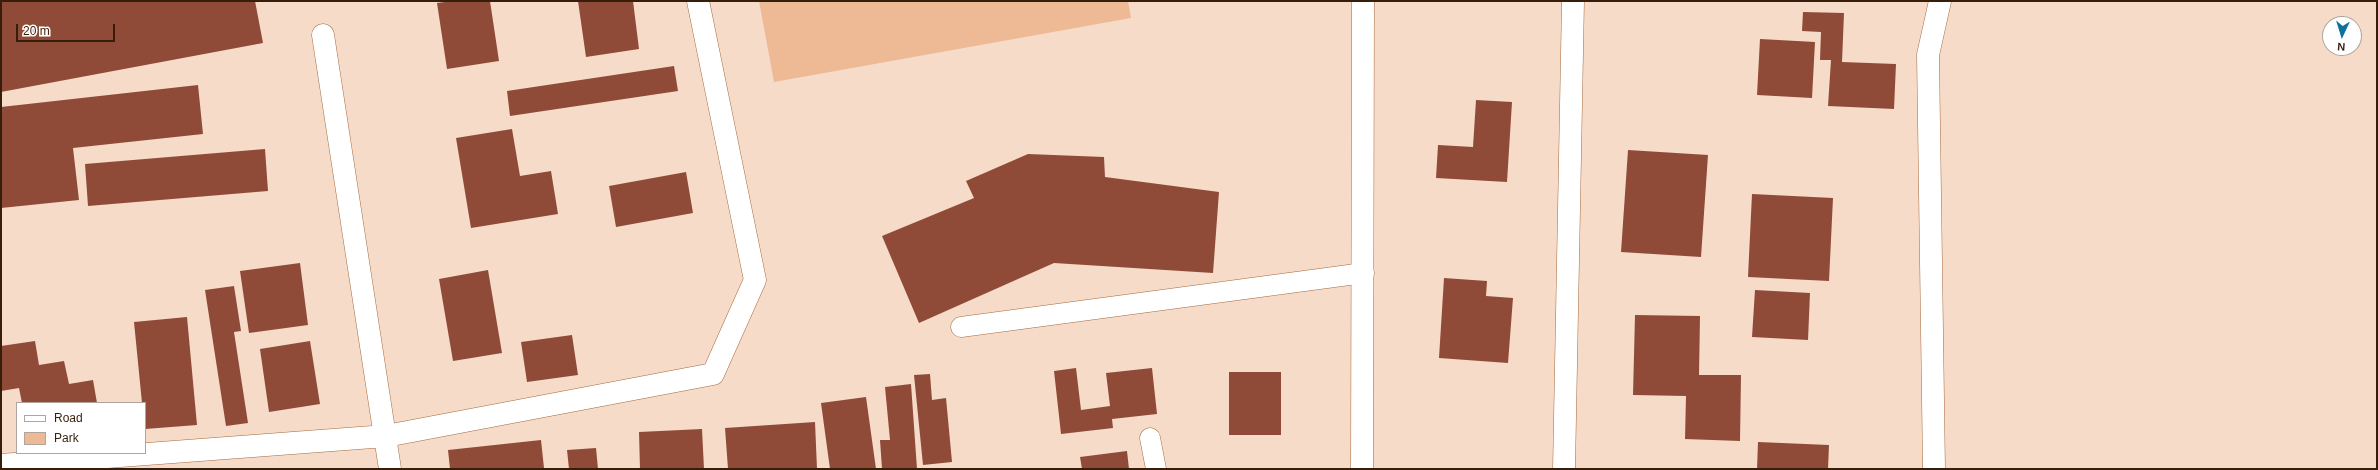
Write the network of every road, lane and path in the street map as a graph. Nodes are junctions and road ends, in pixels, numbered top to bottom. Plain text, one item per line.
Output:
1 (698, 1) edge
2 (1363, 1) edge
3 (1573, 1) edge
4 (1940, 1) edge
5 (323, 35) dead end
6 (1364, 274) junction
7 (961, 327) dead end
8 (386, 436) junction
9 (1150, 438) dead end
10 (1, 465) edge
11 (390, 469) edge
12 (1156, 469) edge
13 (1362, 469) edge
14 (1564, 469) edge
15 (1934, 469) edge

1 - 8 street
2 - 6 street
3 - 14 street
4 - 15 street
5 - 8 street
6 - 7 lane
6 - 13 street
8 - 10 street
8 - 11 street
9 - 12 lane

